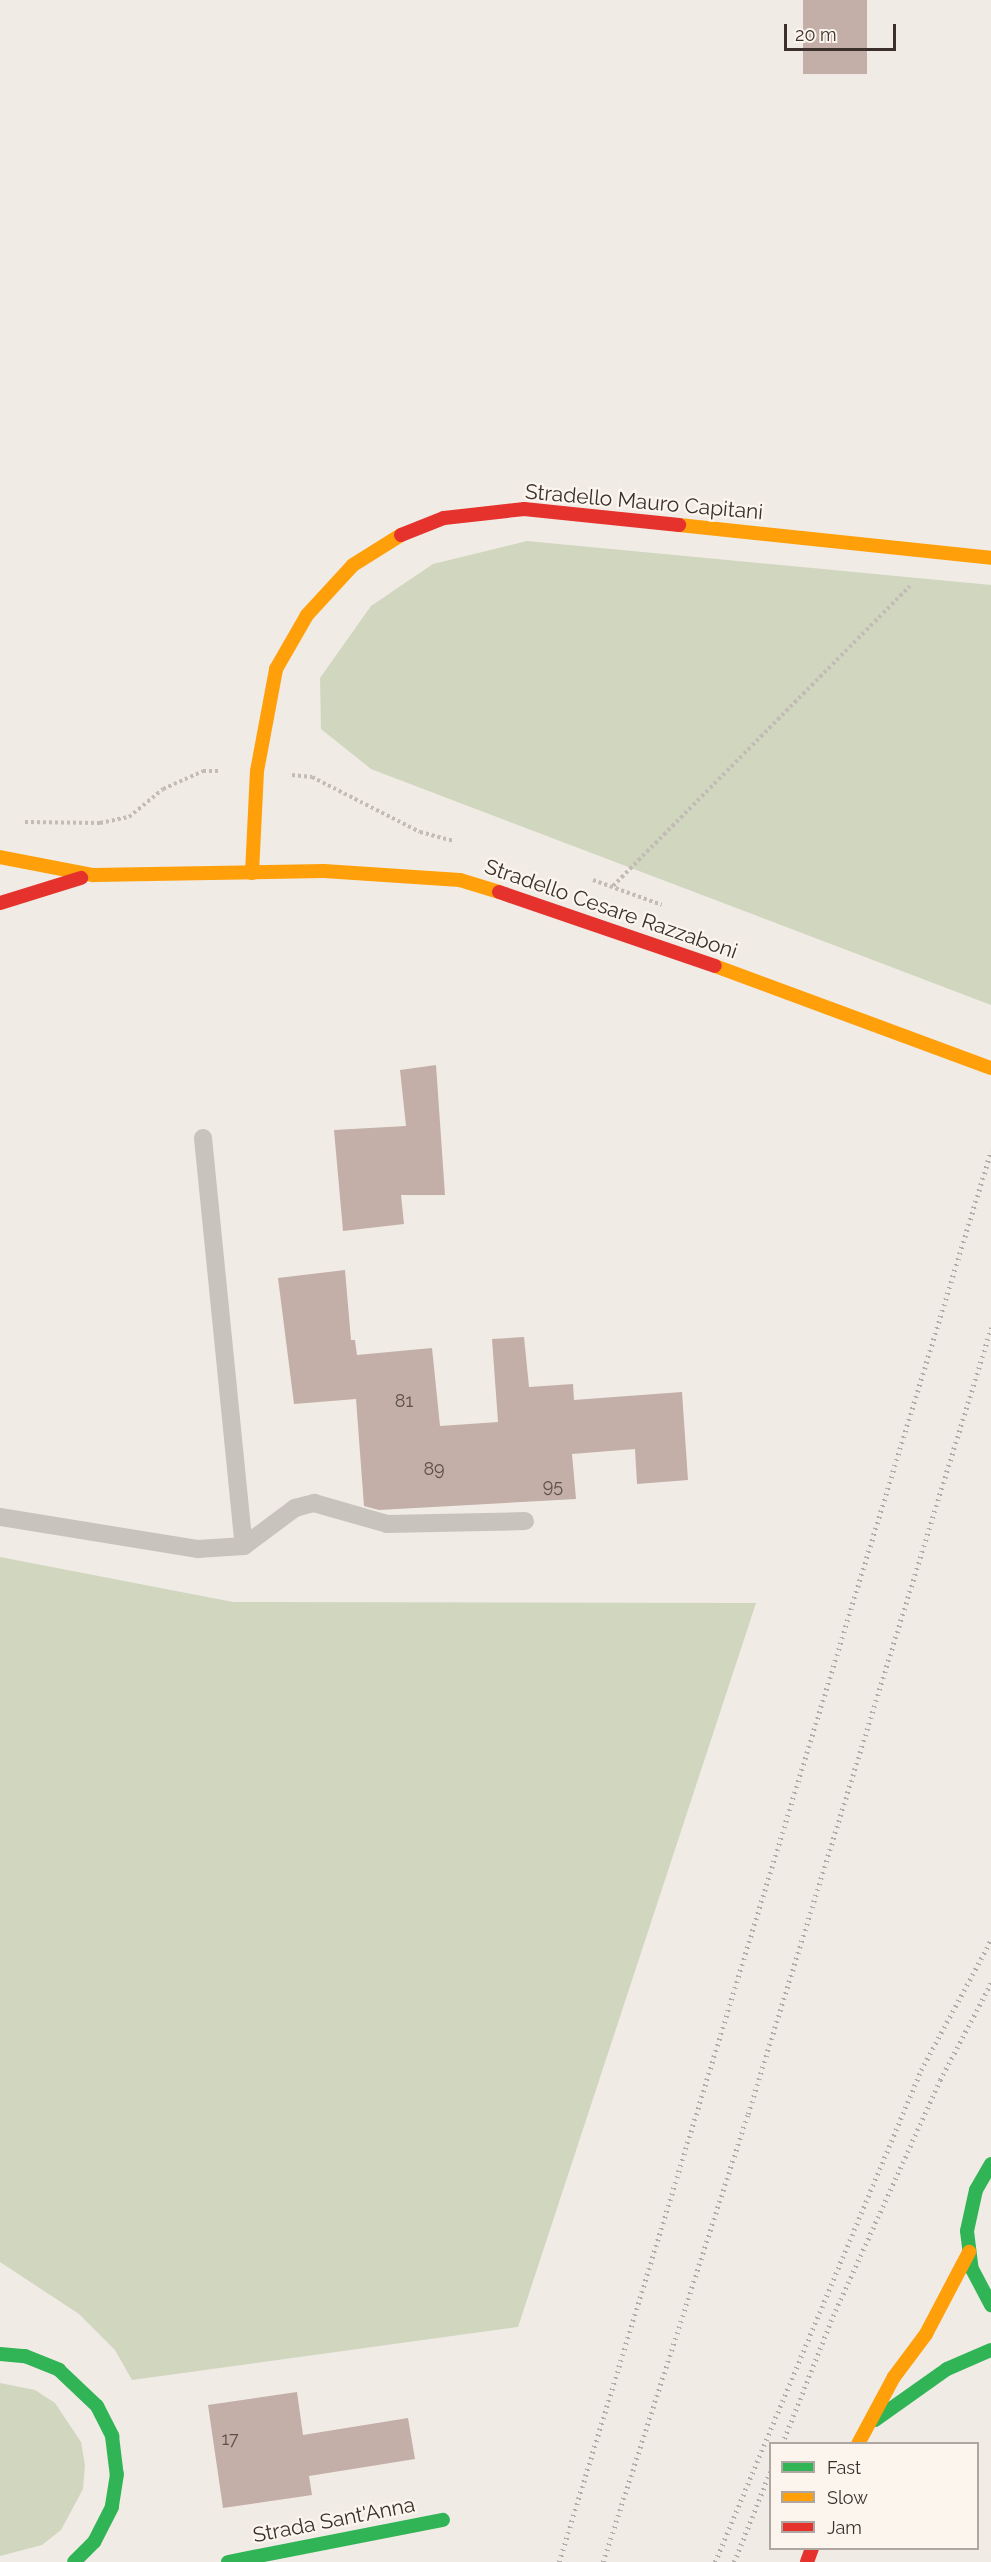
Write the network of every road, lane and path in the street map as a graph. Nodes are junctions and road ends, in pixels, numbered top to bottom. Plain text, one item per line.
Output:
1 (942, 553) junction
2 (991, 558) edge
3 (257, 771) junction
4 (22, 822) dead end
5 (465, 844) dead end
6 (0, 856) edge
7 (252, 873) junction
8 (93, 875) junction
9 (582, 877) dead end
10 (0, 903) edge
11 (991, 1068) edge
12 (203, 1138) dead end
13 (0, 1517) edge
14 (525, 1521) dead end
15 (244, 1546) junction
16 (991, 2164) edge
17 (969, 2252) junction
18 (991, 2305) edge
19 (0, 2336) edge
20 (991, 2349) edge
21 (0, 2354) edge
22 (25, 2356) junction
23 (871, 2423) junction
24 (859, 2442) edge
25 (443, 2520) dead end
26 (79, 2560) edge
27 (231, 2562) edge

1 - 2 street, Stradello Mauro Capitani
1 - 3 street, Stradello Mauro Capitani
1 - 9 path
3 - 4 path
3 - 5 path
3 - 7 street, Stradello Mauro Capitani
6 - 8 street, Stradello Cesare Razzaboni
7 - 8 street, Stradello Cesare Razzaboni
7 - 11 street, Stradello Cesare Razzaboni
8 - 10 street, Stradello Cesare Razzaboni
12 - 15 lane
13 - 15 lane
14 - 15 lane
16 - 17 street
17 - 18 street
17 - 23 street
19 - 22 street
20 - 23 street
21 - 22 street
22 - 26 street
23 - 24 street
25 - 27 street, Strada Sant'Anna

